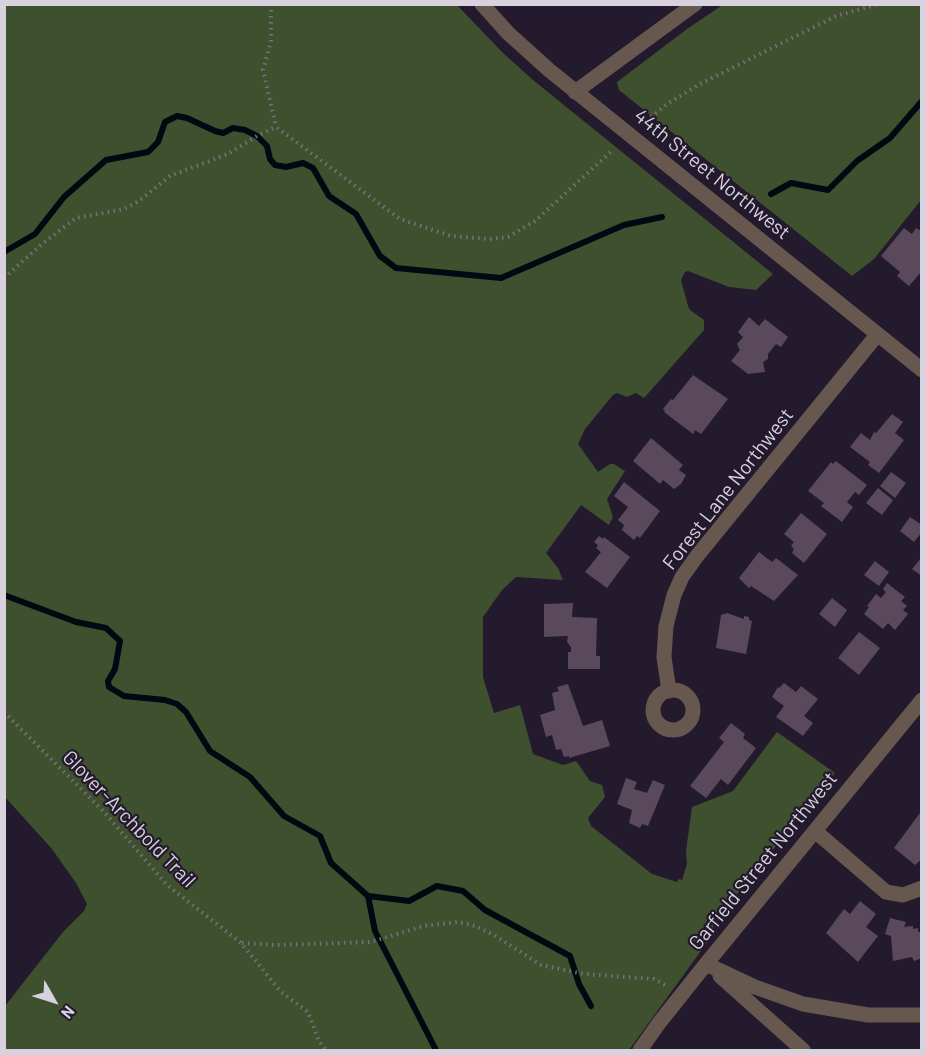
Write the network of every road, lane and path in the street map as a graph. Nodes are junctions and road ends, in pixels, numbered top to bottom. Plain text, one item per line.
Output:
1 (271, 4) edge
2 (482, 4) edge
3 (695, 4) edge
4 (879, 4) edge
5 (575, 92) junction
6 (646, 121) dead end
7 (276, 127) junction
8 (613, 150) dead end
9 (4, 278) edge
10 (878, 334) junction
11 (921, 370) edge
12 (669, 691) dead end
13 (921, 700) edge
14 (4, 712) edge
15 (814, 831) junction
16 (921, 888) edge
17 (241, 943) junction
18 (706, 964) junction
19 (683, 994) junction
20 (921, 1015) edge
21 (326, 1050) edge
22 (640, 1050) edge
23 (803, 1050) edge

1 - 7 path
2 - 5 street, 44th Street Northwest
3 - 5 street
4 - 6 path
5 - 10 street, 44th Street Northwest
7 - 8 path
7 - 9 path
10 - 11 street, 44th Street Northwest
10 - 12 street, Forest Lane Northwest
13 - 15 street, Garfield Street Northwest
14 - 17 path, Glover-Archbold Trail
15 - 16 street
15 - 18 street, Garfield Street Northwest
17 - 19 path
17 - 21 path, Glover-Archbold Trail
18 - 19 street, Garfield Street Northwest
18 - 20 street
18 - 23 street
19 - 22 street, Garfield Street Northwest

